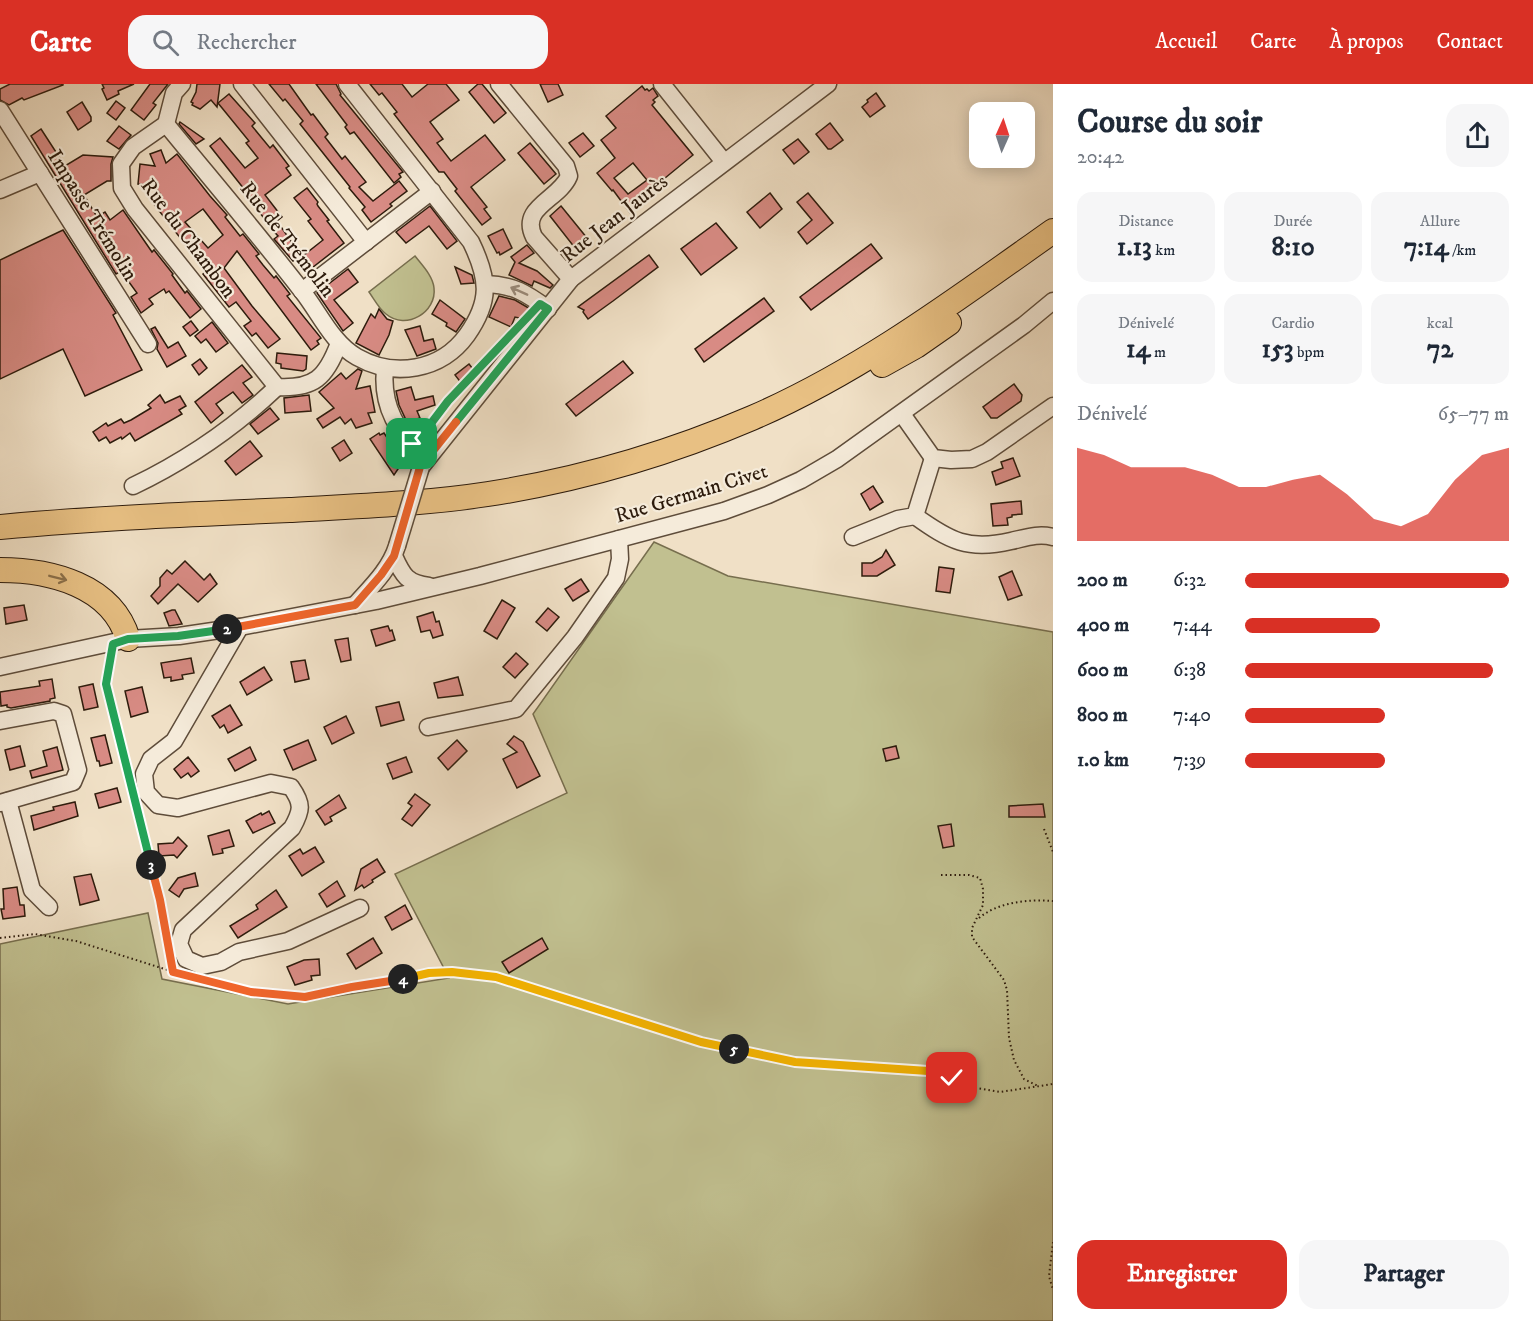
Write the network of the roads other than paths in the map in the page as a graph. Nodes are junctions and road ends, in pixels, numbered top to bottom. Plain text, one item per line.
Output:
1 (182, 84) edge
2 (242, 84) edge
3 (347, 84) edge
4 (499, 84) edge
5 (662, 84) edge
6 (828, 84) edge
7 (0, 110) edge
8 (166, 124) junction
9 (724, 162) junction
10 (40, 173) junction
11 (0, 190) edge
12 (432, 191) junction
13 (1053, 231) edge
14 (366, 242) junction
15 (1053, 249) edge
16 (571, 279) junction
17 (486, 284) junction
18 (302, 291) junction
19 (1053, 301) edge
20 (548, 309) junction
21 (339, 343) junction
22 (148, 344) dead end
23 (385, 368) junction
24 (277, 387) junction
25 (1053, 406) edge
26 (902, 414) junction
27 (412, 444) road end
28 (933, 458) junction
29 (133, 486) dead end
30 (915, 516) junction
31 (0, 527) edge
32 (853, 537) dead end
33 (1053, 537) edge
34 (619, 539) junction
35 (0, 542) edge
36 (395, 551) junction
37 (0, 570) edge
38 (433, 587) junction
39 (355, 605) junction
40 (240, 627) junction
41 (121, 641) junction
42 (0, 667) edge
43 (0, 721) edge
44 (428, 727) dead end
45 (4, 802) edge
46 (49, 907) dead end
47 (360, 908) dead end

1 - 8 street
2 - 14 street
3 - 12 street
4 - 16 street
5 - 9 street
6 - 9 street, Rue Jean Jaurès
7 - 10 street, Impasse Trémolin
8 - 18 street, Rue de Trémolin
8 - 24 street, Rue du Chambon
9 - 16 street, Rue Jean Jaurès
10 - 11 street
10 - 22 street, Impasse Trémolin
12 - 14 street
12 - 17 street
13 - 31 highway
14 - 18 street
15 - 35 highway
16 - 20 street, Rue Jean Jaurès
20 -> 17 street
17 - 23 street, Rue de Trémolin
18 - 21 street, Rue de Trémolin
19 - 26 street, Rue Germain Civet
20 - 36 street, Rue Jean Jaurès, bridge
21 - 23 street, Rue de Trémolin
21 - 24 street
23 - 27 street
24 - 29 street
25 - 28 street
26 - 28 street
26 - 34 street, Rue Germain Civet
28 - 30 street
30 - 32 street
30 - 33 street
34 - 38 street, Rue Germain Civet
34 - 44 street
36 - 38 street
36 - 39 street, Rue Jean Jaurès
37 -> 41 highway
38 - 39 street, Rue Germain Civet
39 - 40 street, Rue Germain Civet
40 - 41 street, Rue Germain Civet
40 - 47 street
41 - 42 street, Rue Germain Civet
43 - 45 street
45 - 46 street

